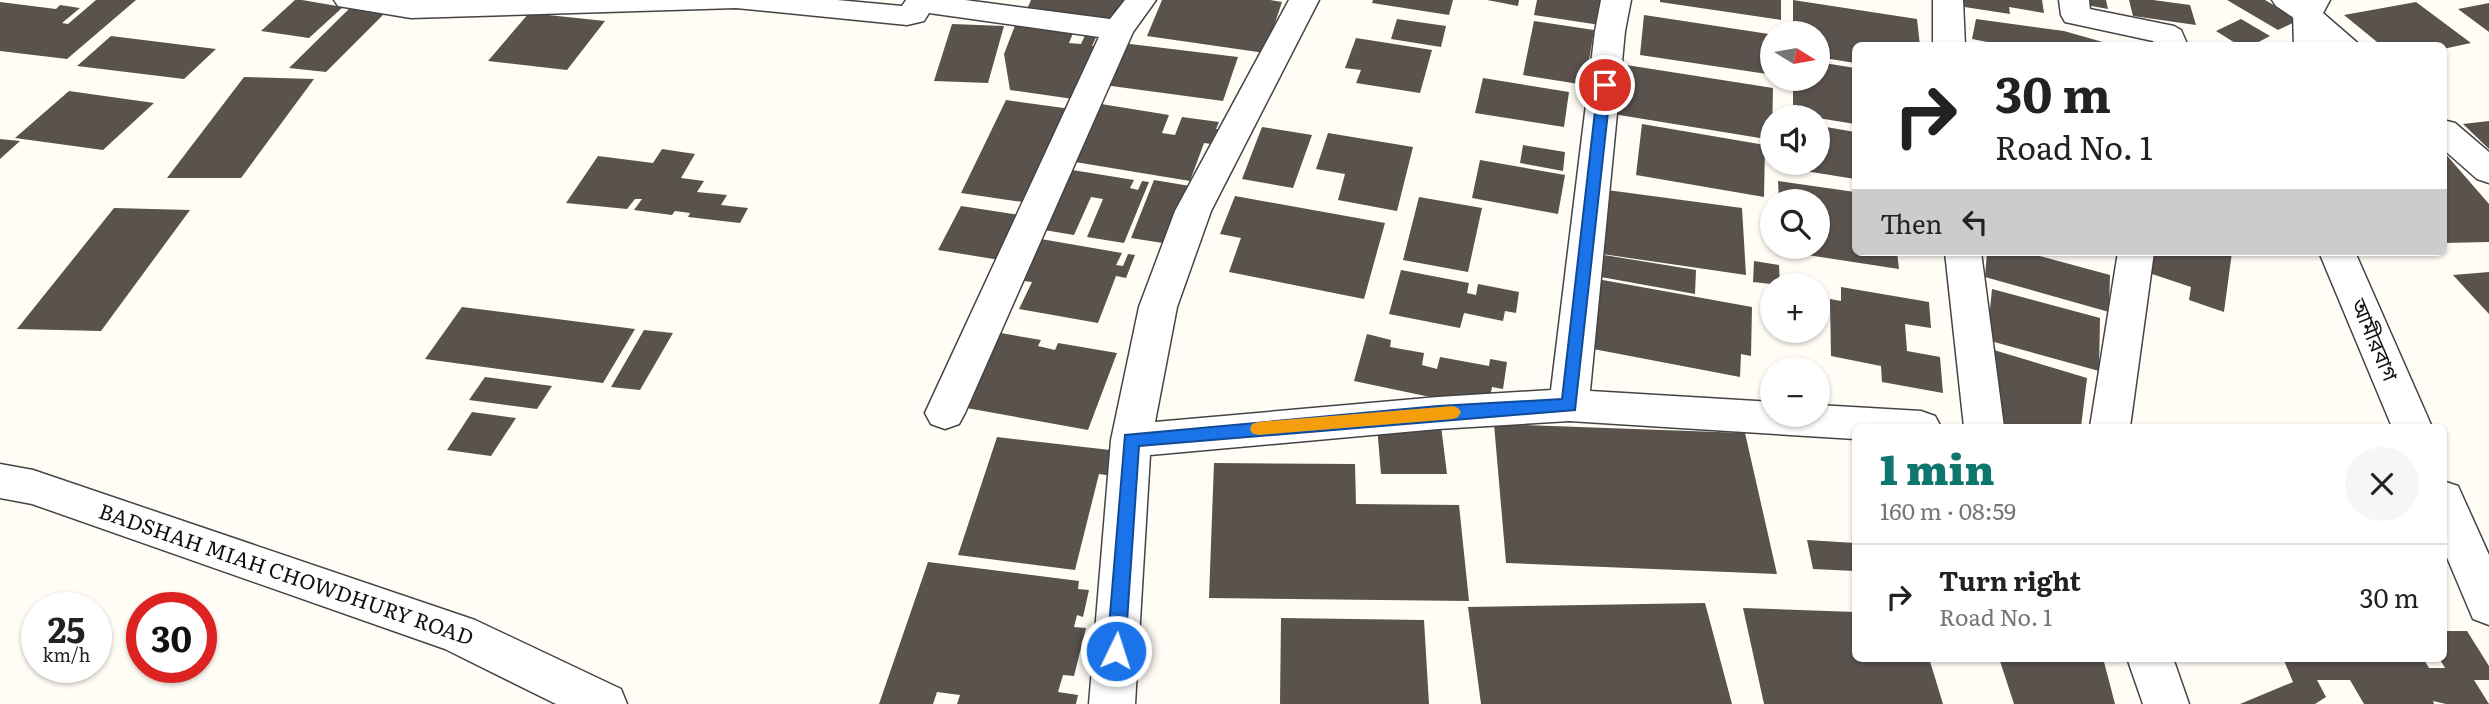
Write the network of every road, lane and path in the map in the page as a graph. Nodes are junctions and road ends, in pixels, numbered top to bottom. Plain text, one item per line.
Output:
1 (349, 0) edge
2 (733, 0) edge
3 (741, 0) edge
4 (1141, 0) edge
5 (1304, 0) edge
6 (1616, 0) edge
7 (1948, 0) edge
8 (2074, 0) edge
9 (920, 2) edge
10 (2304, 4) edge
11 (1118, 30) junction
12 (1949, 42) edge
13 (2171, 42) edge
14 (2309, 42) edge
15 (2342, 42) edge
16 (2447, 134) edge
17 (2489, 171) edge
18 (1963, 256) edge
19 (2135, 256) edge
20 (2339, 256) edge
21 (1569, 405) junction
22 (945, 413) dead end
23 (1873, 424) edge
24 (1984, 424) edge
25 (2110, 424) edge
26 (2411, 424) edge
27 (1131, 440) junction
28 (0, 481) edge
29 (2447, 507) edge
30 (2489, 605) edge
31 (2151, 662) edge
32 (604, 704) edge
33 (1112, 704) edge
34 (2166, 704) edge

1 - 2 street
3 - 9 street
4 - 11 street
5 - 27 street
6 - 21 street
7 - 12 street
8 - 13 street
9 - 11 street
10 - 14 street
10 - 15 street
11 - 22 street
16 - 17 street
18 - 24 street
19 - 25 street
20 - 26 street, আমীরবাগ
21 - 23 street
21 - 27 street
27 - 33 street
28 - 32 street, BADSHAH MIAH CHOWDHURY ROAD
29 - 30 street
31 - 34 street

